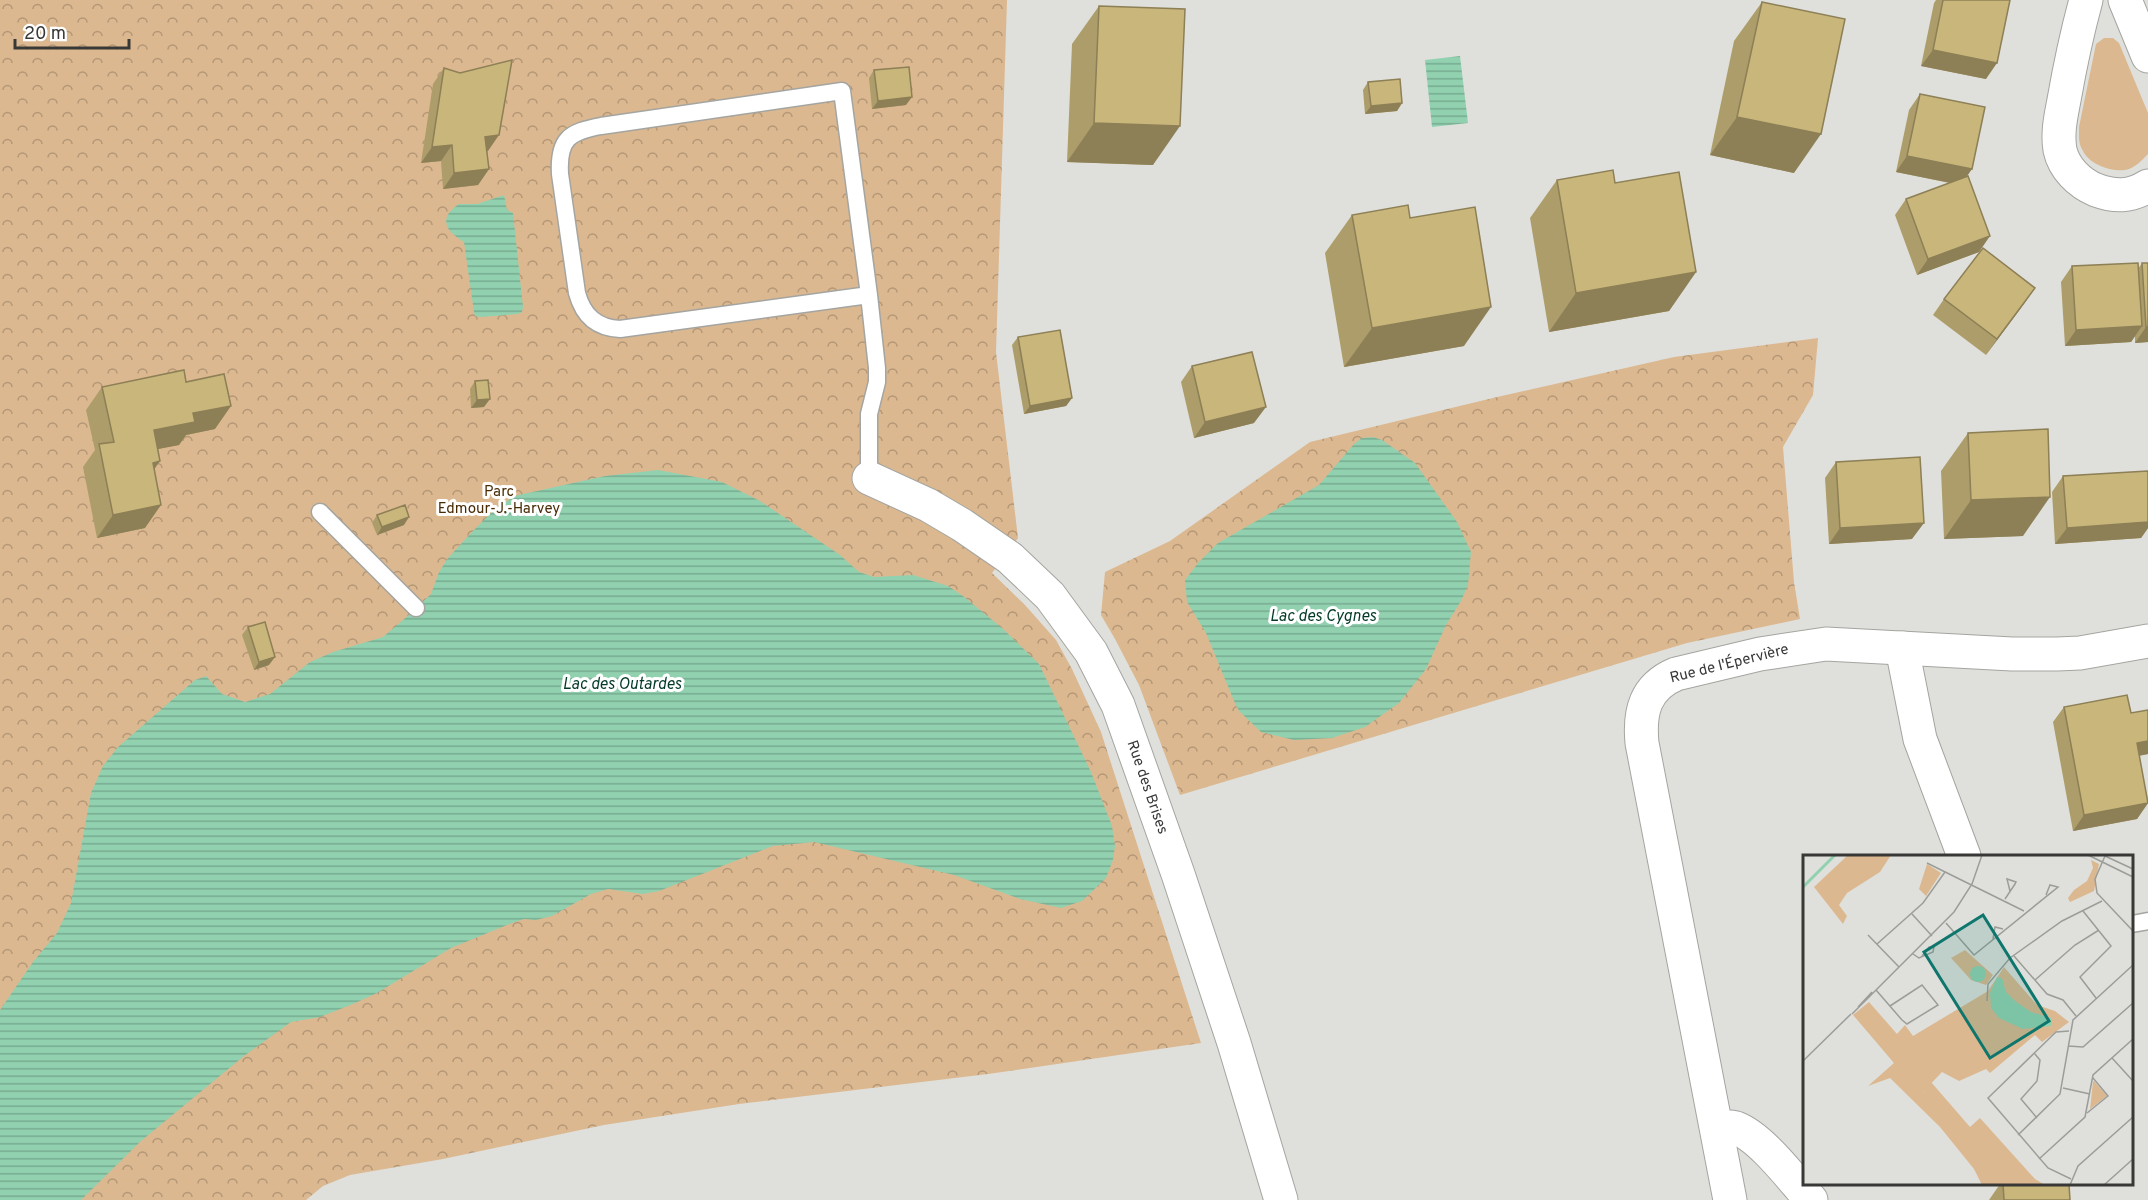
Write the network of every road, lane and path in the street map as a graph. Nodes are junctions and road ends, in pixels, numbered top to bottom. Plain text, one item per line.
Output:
1 (2086, 0) edge
2 (2125, 0) edge
3 (2148, 56) edge
4 (2148, 186) edge
5 (869, 295) junction
6 (869, 478) joint
7 (320, 512) dead end
8 (416, 608) dead end
9 (2148, 641) edge
10 (1902, 648) junction
11 (1964, 855) edge
12 (2148, 921) edge
13 (2133, 924) edge
14 (1717, 1127) junction
15 (1281, 1200) edge
16 (1730, 1200) edge
17 (1811, 1200) edge

1 - 4 street
2 - 3 street
5 - 5 lane
5 - 6 lane
6 - 15 street, Rue des Brises
7 - 8 lane
9 - 10 street, Rue de l'Épervière
10 - 11 street
10 - 14 street, Rue de l'Épervière
12 - 13 lane
14 - 16 street, Rue de l'Épervière
14 - 17 street

